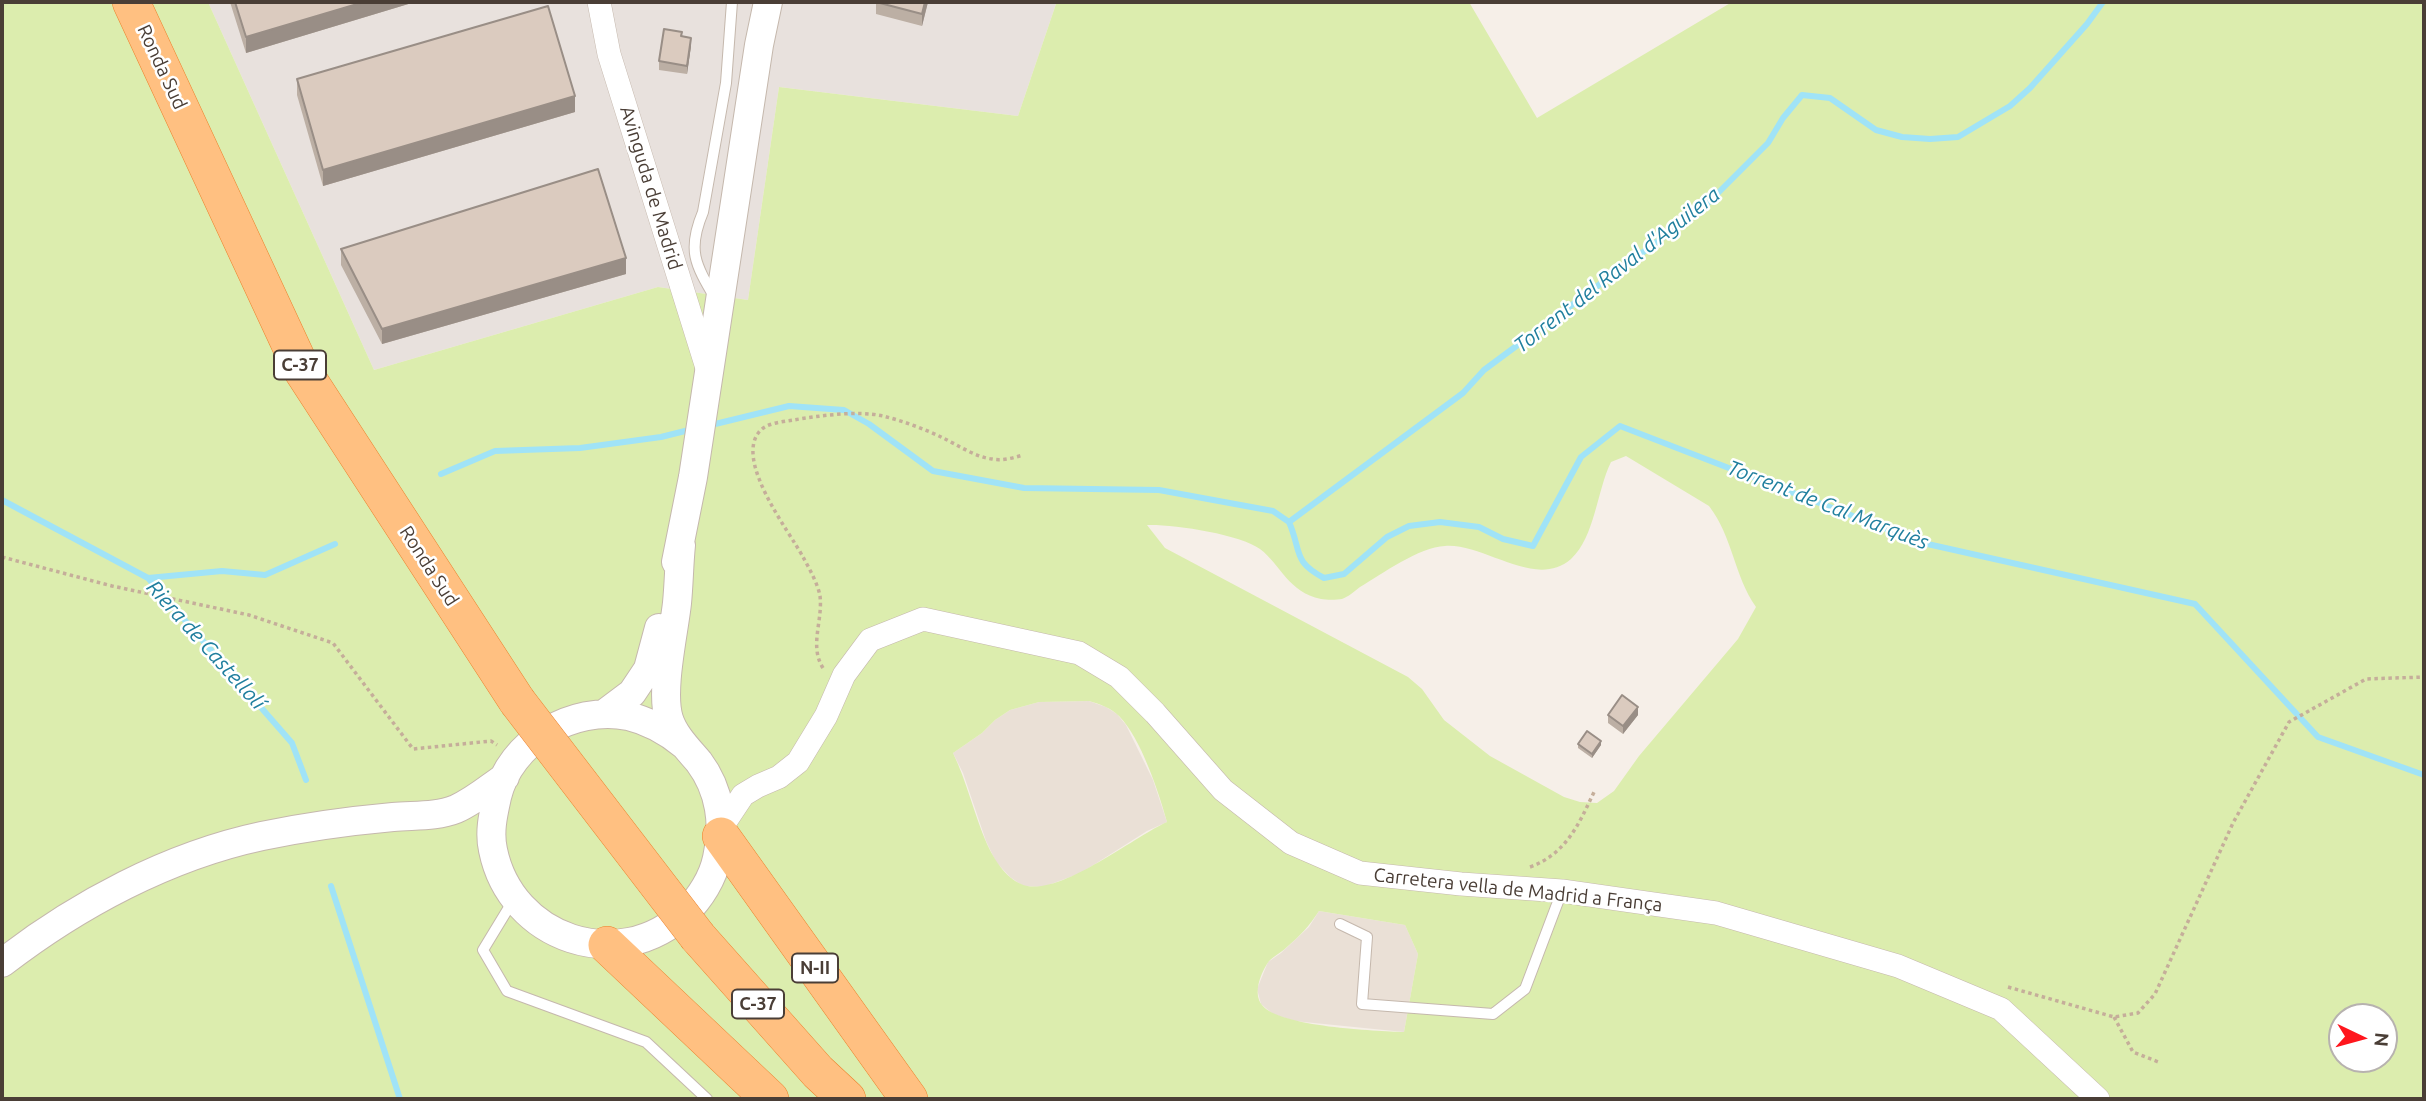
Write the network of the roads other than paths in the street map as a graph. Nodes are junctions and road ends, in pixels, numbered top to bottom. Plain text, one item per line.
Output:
1 (131, 2) edge
2 (599, 2) edge
3 (732, 2) edge
4 (768, 2) edge
5 (719, 304) junction
6 (709, 373) junction
7 (681, 545) junction
8 (604, 714) junction
9 (684, 744) junction
10 (511, 767) junction
11 (705, 773) junction
12 (758, 786) junction
13 (438, 815) junction
14 (721, 832) junction
15 (492, 848) junction
16 (1562, 891) junction
17 (514, 899) junction
18 (1340, 924) dead end
19 (607, 945) junction
20 (2, 963) edge
21 (828, 1085) edge
22 (707, 1099) edge
23 (770, 1099) edge
24 (847, 1099) edge
25 (909, 1099) edge
26 (2098, 1099) edge

1 - 21 highway, Ronda Sud / C-37, bridge
2 - 6 street, Avinguda de Madrid
3 - 5 lane
4 - 5 street, N-II
5 - 6 street, N-II
6 - 7 street, N-II
7 - 8 street, N-II
7 - 9 street, N-II
8 - 9 street, N-II
8 - 10 street, N-II
9 - 11 street, N-II
10 - 13 street
10 - 15 street, N-II
11 - 12 street
11 - 14 street, N-II
12 - 14 street, Carretera vella de Madrid a França
12 - 16 street, Carretera vella de Madrid a França
13 - 15 street
13 - 20 street
14 - 19 street, N-II
14 - 25 highway, N-II
15 - 17 street, N-II
16 - 18 lane
16 - 26 street, Carretera vella de Madrid a França
17 - 19 street, N-II
17 - 22 lane
19 - 23 highway
21 - 24 highway, Ronda Sud / C-37

